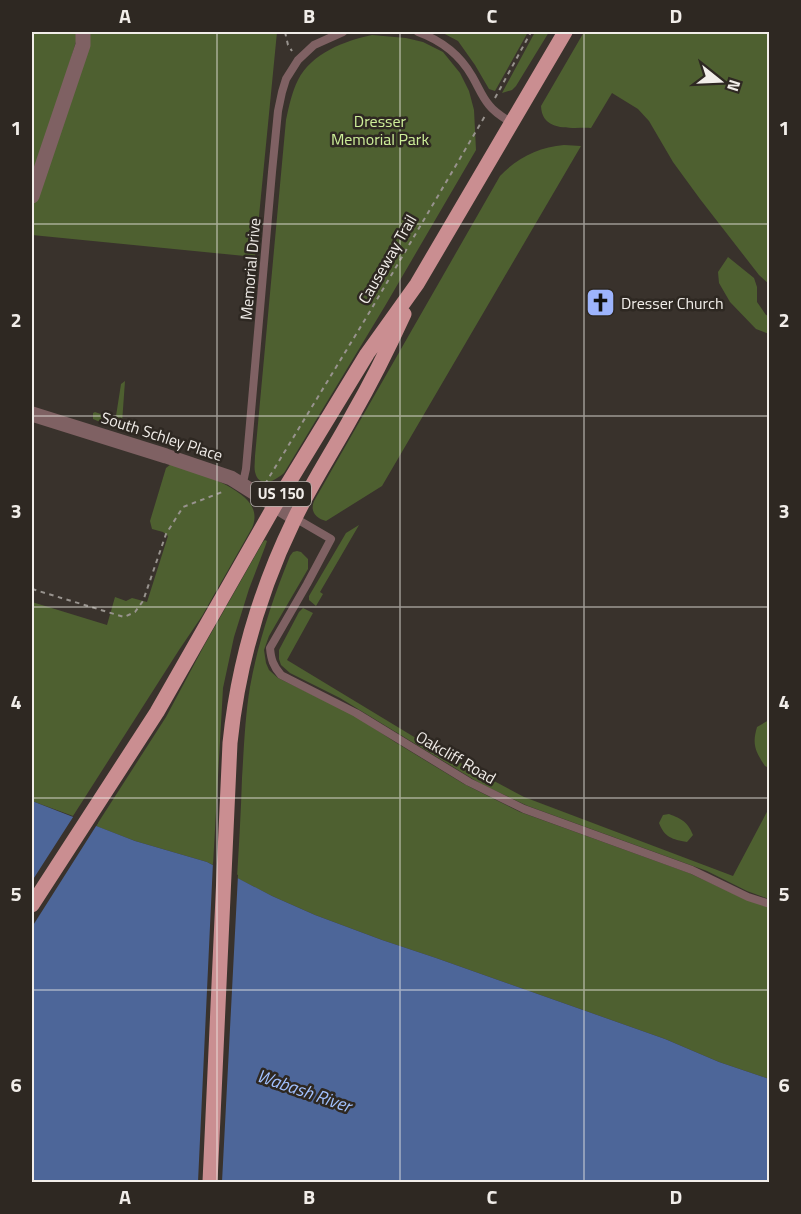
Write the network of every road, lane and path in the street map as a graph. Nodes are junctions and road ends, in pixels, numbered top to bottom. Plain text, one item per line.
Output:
1 (83, 32) edge
2 (285, 32) edge
3 (343, 32) edge
4 (418, 32) edge
5 (531, 32) edge
6 (565, 32) edge
7 (298, 60) junction
8 (490, 107) junction
9 (512, 123) junction
10 (32, 196) edge
11 (417, 284) junction
12 (32, 414) edge
13 (242, 483) junction
14 (259, 495) junction
15 (275, 505) junction
16 (295, 518) junction
17 (32, 589) edge
18 (770, 904) edge
19 (32, 905) edge
20 (210, 1182) edge

1 - 10 street
2 - 7 path
3 - 7 lane
4 - 8 lane
5 - 8 path, Causeway Trail
6 - 9 main road, US 150
7 - 13 lane, Memorial Drive
8 - 9 lane
8 - 14 path, Causeway Trail
9 - 11 main road, US 150
11 - 15 main road, US 150
11 - 16 main road, US 150
12 - 13 street, South Schley Place
13 - 14 street, South Schley Place
13 - 17 path
14 - 15 street, South Schley Place
15 - 16 street, South Schley Place
15 - 19 main road, US 150
16 - 18 lane, Oakcliff Road
16 - 20 main road, US 150

